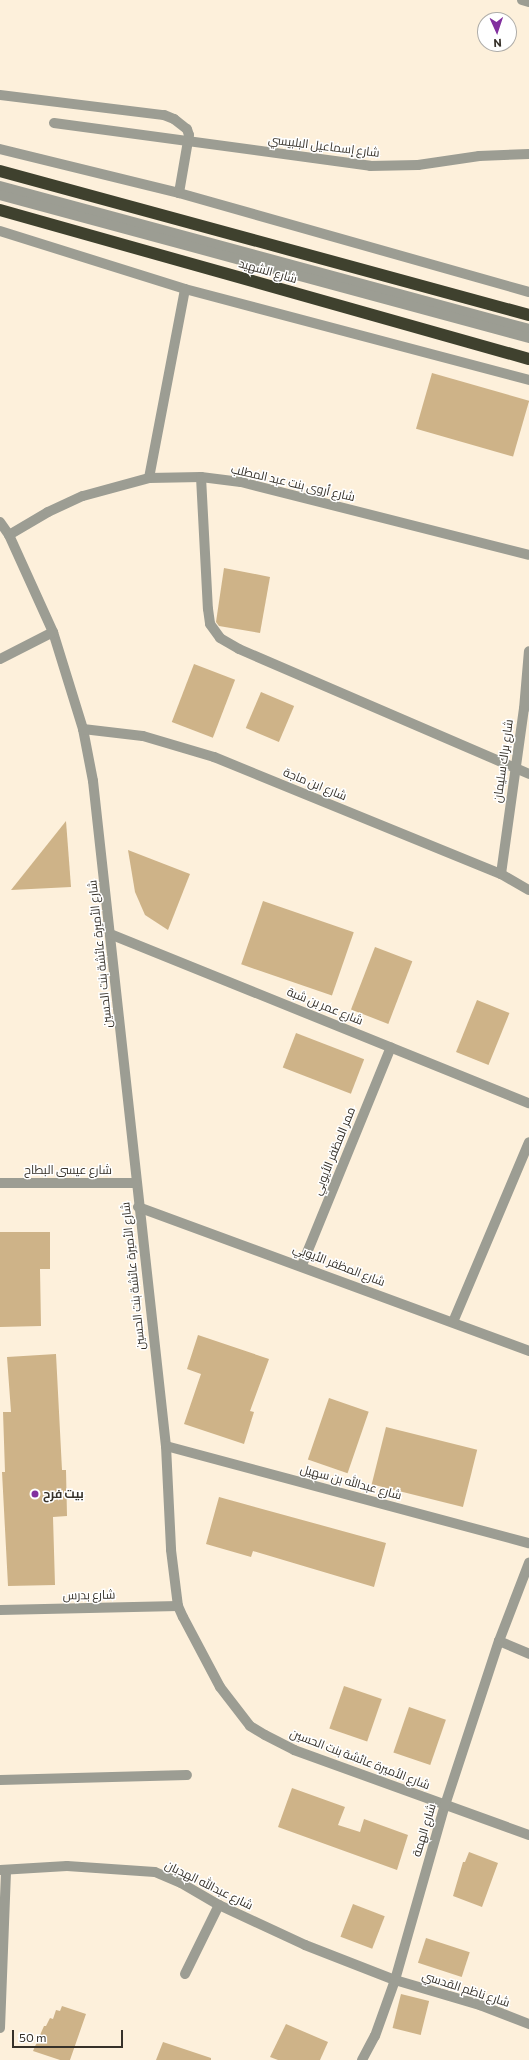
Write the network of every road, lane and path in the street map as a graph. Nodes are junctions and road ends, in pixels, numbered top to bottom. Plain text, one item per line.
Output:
1 (522, 0) edge
2 (529, 2) edge
3 (0, 95) edge
4 (54, 123) dead end
5 (189, 141) junction
6 (0, 149) edge
7 (529, 154) edge
8 (0, 171) edge
9 (0, 186) edge
10 (179, 193) junction
11 (0, 195) edge
12 (0, 210) edge
13 (0, 231) edge
14 (185, 289) junction
15 (529, 292) edge
16 (529, 315) edge
17 (529, 329) edge
18 (529, 338) edge
19 (529, 359) edge
20 (529, 380) edge
21 (201, 477) junction
22 (149, 478) junction
23 (0, 522) edge
24 (9, 535) junction
25 (529, 555) edge
26 (53, 632) junction
27 (529, 651) edge
28 (0, 659) edge
29 (83, 729) junction
30 (515, 766) junction
31 (529, 774) edge
32 (501, 874) junction
33 (529, 890) edge
34 (110, 934) junction
35 (391, 1046) junction
36 (529, 1103) edge
37 (529, 1142) edge
38 (0, 1183) edge
39 (136, 1183) junction
40 (138, 1206) junction
41 (302, 1265) junction
42 (453, 1322) junction
43 (529, 1351) edge
44 (166, 1446) junction
45 (529, 1543) edge
46 (529, 1563) edge
47 (178, 1606) junction
48 (0, 1610) edge
49 (499, 1641) junction
50 (529, 1654) edge
51 (187, 1775) dead end
52 (0, 1780) edge
53 (445, 1805) junction
54 (529, 1835) edge
55 (3, 1871) edge
56 (219, 1905) junction
57 (185, 1974) dead end
58 (395, 1980) junction
59 (529, 2024) edge
60 (0, 2028) edge
61 (362, 2060) edge

1 - 2 street
3 - 5 street
4 - 5 street, شارع إسماعيل البلبيسي
5 - 7 street, شارع إسماعيل البلبيسي
5 - 10 street
6 - 10 street
8 - 16 highway
9 - 17 street
10 - 15 street
11 - 18 street
12 - 19 highway, شارع الشهيد
13 - 14 street
14 - 20 street
14 - 22 street
21 - 22 street, شارع أروى بنت عبد المطلب
21 - 25 street, شارع أروى بنت عبد المطلب
21 - 30 street
22 - 24 street, شارع أروى بنت عبد المطلب
23 - 24 street, شارع الأميرة عائشة بنت الحسين
24 - 26 street, شارع الأميرة عائشة بنت الحسين
26 - 28 street
26 - 29 street, شارع الأميرة عائشة بنت الحسين
27 - 30 street, شارع براك سليمان
29 - 32 street, شارع ابن ماجة
29 - 34 street, شارع الأميرة عائشة بنت الحسين
30 - 31 street
30 - 32 street, شارع براك سليمان
32 - 33 street, شارع ابن ماجة
34 - 35 street, شارع عمر بن شبة
34 - 39 street, شارع الأميرة عائشة بنت الحسين
35 - 36 street, شارع عمر بن شبة
35 - 41 street, ممر المظفر الأيوبي
37 - 42 street
38 - 39 street, شارع عيسى البطاح
39 - 40 street, شارع الأميرة عائشة بنت الحسين
40 - 41 street, شارع المظفر الأيوبي
40 - 44 street, شارع الأميرة عائشة بنت الحسين
41 - 42 street, شارع المظفر الأيوبي
42 - 43 street, شارع المظفر الأيوبي
44 - 45 street, شارع عبدالله بن سهيل
44 - 47 street, شارع الأميرة عائشة بنت الحسين
46 - 49 street, شارع الهمة
47 - 48 street, شارع بدرس
47 - 53 street, شارع الأميرة عائشة بنت الحسين
49 - 50 street
49 - 53 street, شارع الهمة
51 - 52 street
53 - 54 street, شارع الأميرة عائشة بنت الحسين
53 - 58 street, شارع الهمة
55 - 56 street, شارع عبدالله الهدبان
55 - 60 street
56 - 57 street
56 - 58 street, شارع عبدالله الهدبان
58 - 59 street, شارع ناظم القدسي
58 - 61 street, شارع الهمة

